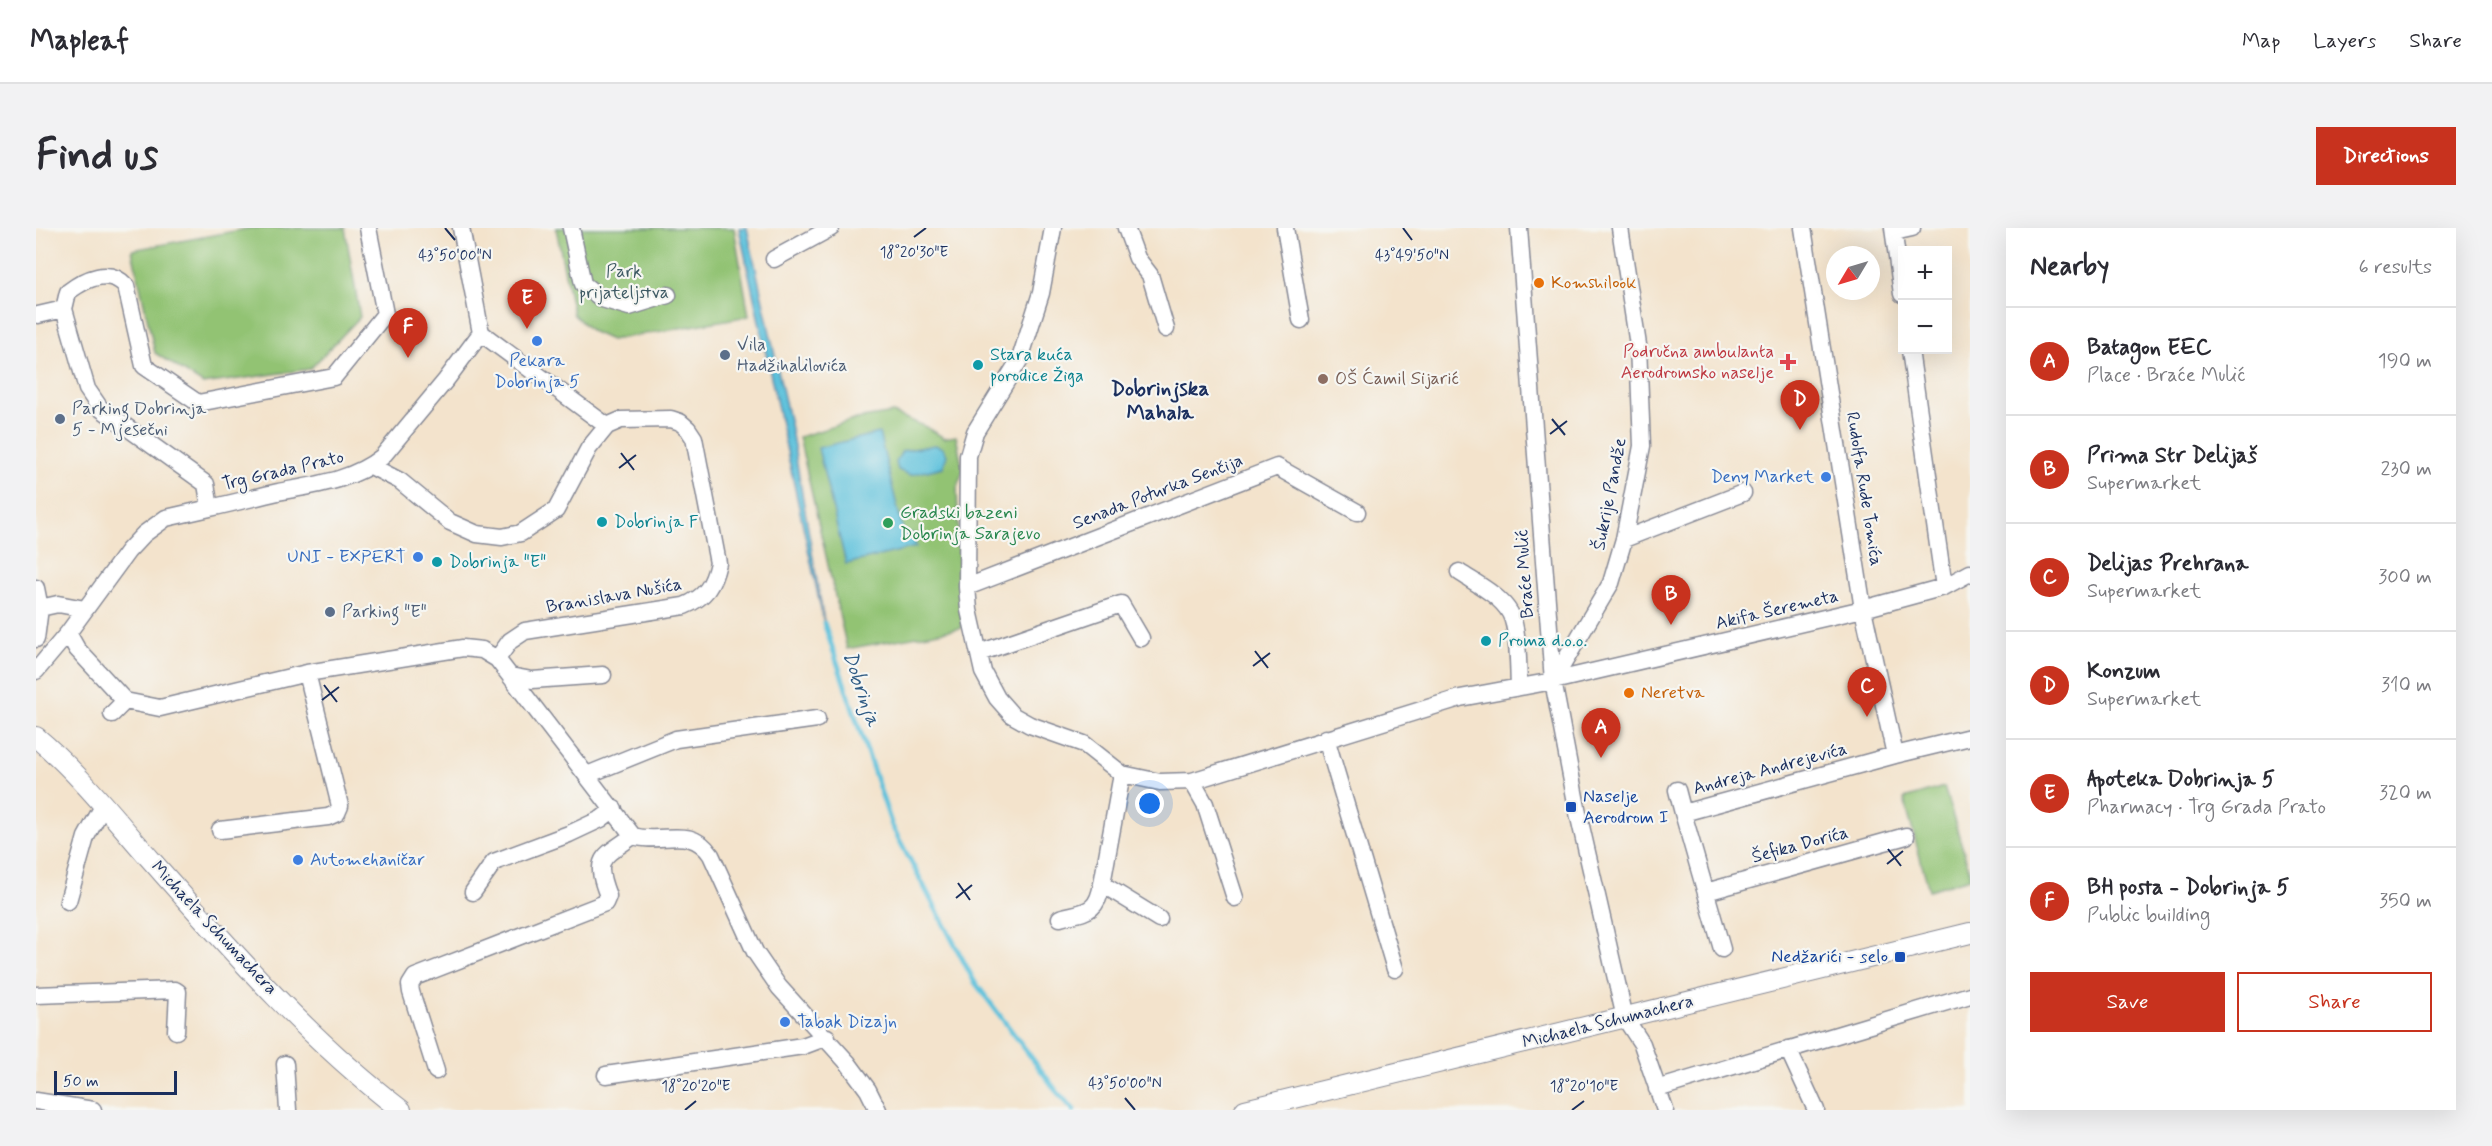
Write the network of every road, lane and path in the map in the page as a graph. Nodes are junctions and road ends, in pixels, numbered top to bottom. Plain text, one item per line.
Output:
1 (368, 228) edge
2 (461, 228) edge
3 (571, 228) edge
4 (831, 228) edge
5 (1053, 228) edge
6 (1126, 228) edge
7 (1285, 228) edge
8 (1519, 228) edge
9 (1620, 228) edge
10 (1803, 228) edge
11 (1912, 228) edge
12 (1893, 230) edge
13 (774, 259) dead end
14 (1898, 266) edge
15 (668, 295) dead end
16 (64, 309) junction
17 (38, 315) dead end
18 (1301, 320) dead end
19 (1166, 329) dead end
20 (481, 333) junction
21 (1911, 354) edge
22 (607, 426) junction
23 (371, 466) junction
24 (1743, 494) dead end
25 (210, 508) junction
26 (1357, 512) dead end
27 (1624, 539) junction
28 (1459, 572) dead end
29 (1970, 573) edge
30 (1947, 586) junction
31 (967, 587) junction
32 (36, 588) edge
33 (40, 608) junction
34 (85, 609) junction
35 (1863, 609) junction
36 (68, 633) junction
37 (1141, 638) dead end
38 (36, 639) edge
39 (979, 653) junction
40 (496, 659) junction
41 (36, 671) edge
42 (307, 673) junction
43 (603, 675) dead end
44 (510, 676) junction
45 (1553, 681) junction
46 (1519, 687) junction
47 (125, 701) junction
48 (112, 714) dead end
49 (818, 719) dead end
50 (36, 737) edge
51 (1970, 737) edge
52 (1326, 738) junction
53 (1895, 755) junction
54 (1122, 774) junction
55 (587, 775) junction
56 (1192, 781) junction
57 (1677, 790) dead end
58 (104, 806) junction
59 (614, 809) junction
60 (1683, 813) junction
61 (220, 830) dead end
62 (633, 836) junction
63 (1906, 836) dead end
64 (1102, 884) junction
65 (473, 892) dead end
66 (1706, 892) junction
67 (1235, 898) dead end
68 (68, 901) dead end
69 (1060, 918) dead end
70 (1159, 919) dead end
71 (1970, 933) edge
72 (1722, 950) dead end
73 (1395, 969) dead end
74 (1970, 994) edge
75 (36, 995) edge
76 (1625, 1018) junction
77 (176, 1031) dead end
78 (827, 1037) junction
79 (1788, 1049) junction
80 (285, 1064) dead end
81 (436, 1071) dead end
82 (606, 1075) dead end
83 (1657, 1089) junction
84 (36, 1101) edge
85 (874, 1109) edge
86 (93, 1110) edge
87 (288, 1110) edge
88 (401, 1110) edge
89 (1245, 1110) edge
90 (1665, 1110) edge
91 (1816, 1110) edge

1 - 16 street
2 - 20 street
3 - 15 street
4 - 13 street
5 - 31 street
6 - 19 street
7 - 18 street
8 - 45 street, Braće Mulić
9 - 27 street, Šukrije Pandže
10 - 35 street, Rudolfa Rude Tomića
11 - 12 street
12 - 14 street
16 - 17 street
16 - 25 street, Trg Grada Prato
20 - 22 street
20 - 23 street, Trg Grada Prato
21 - 30 street
22 - 23 street, Trg Grada Prato
22 - 40 street, Branislava Nušića
23 - 25 street, Trg Grada Prato
24 - 27 street
25 - 34 street
26 - 31 street, Senada Poturka Senčija
27 - 45 street, Šukrije Pandže
28 - 46 street
29 - 30 street, Akifa Šeremeta
30 - 35 street, Akifa Šeremeta
31 - 39 street
32 - 33 street
33 - 34 street
33 - 38 street
34 - 36 street
35 - 45 street, Akifa Šeremeta
35 - 53 street, Rudolfa Rude Tomića
36 - 41 street
36 - 47 street
37 - 39 street
39 - 54 street
40 - 42 street
40 - 44 street
42 - 47 street
42 - 61 street
43 - 44 street
44 - 55 street
45 - 46 street
45 - 76 street, Braće Mulić
46 - 52 street
47 - 48 street
49 - 55 street
50 - 58 main road, Michaela Schumachera
51 - 53 street, Andreja Andrejevića
52 - 56 street
52 - 73 street
53 - 60 street, Andreja Andrejevića
54 - 56 street
54 - 64 street
55 - 59 street
56 - 67 street
57 - 60 street
58 - 68 street
58 - 88 main road, Michaela Schumachera
59 - 62 street
59 - 65 street
60 - 66 street, Andreja Andrejevića
62 - 78 street
62 - 81 street
63 - 66 street, Šefika Dorića
64 - 69 street
64 - 70 street
66 - 72 street, Andreja Andrejevića
71 - 76 main road, Michaela Schumachera
74 - 79 street
75 - 77 street
76 - 83 street
76 - 89 main road, Michaela Schumachera
78 - 82 street
78 - 85 street
79 - 83 street
79 - 91 street
80 - 87 street
83 - 90 street
84 - 86 street

